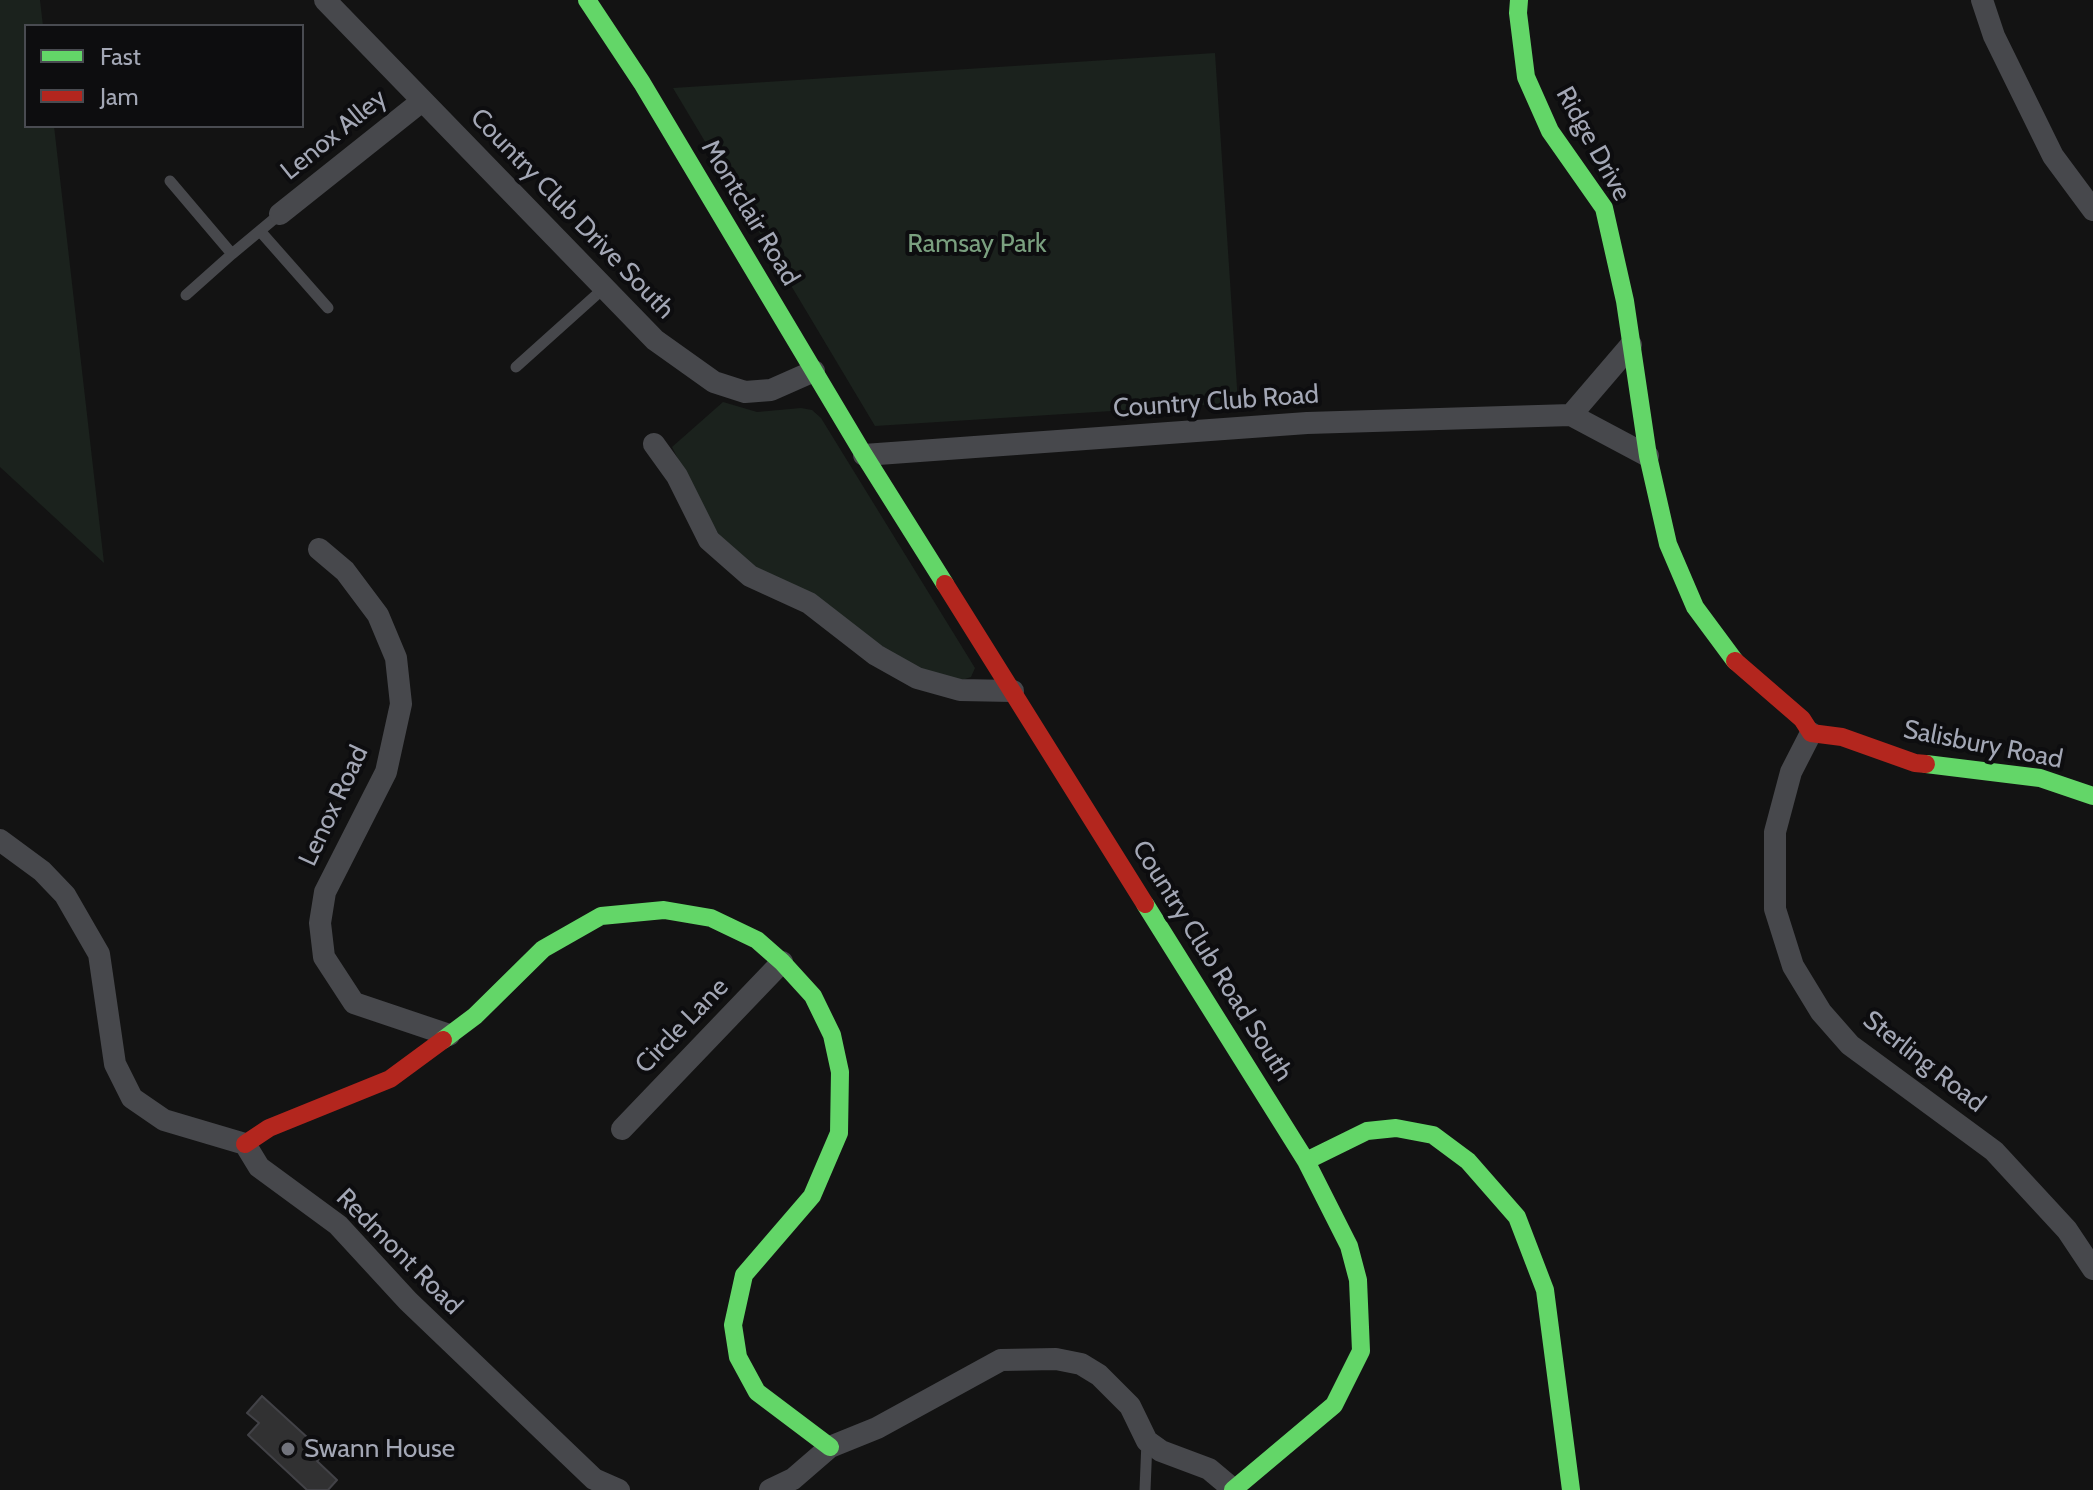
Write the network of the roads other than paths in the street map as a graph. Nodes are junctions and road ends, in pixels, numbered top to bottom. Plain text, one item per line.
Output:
1 (325, 0) edge
2 (587, 0) edge
3 (1519, 0) edge
4 (1982, 0) edge
5 (422, 101) junction
6 (170, 181) dead end
7 (2093, 210) edge
8 (280, 214) joint
9 (260, 231) junction
10 (232, 254) junction
11 (604, 288) junction
12 (186, 295) dead end
13 (328, 308) dead end
14 (1631, 345) junction
15 (516, 367) dead end
16 (814, 371) junction
17 (1571, 415) junction
18 (654, 444) dead end
19 (864, 455) junction
20 (1648, 456) junction
21 (319, 549) dead end
22 (1013, 691) junction
23 (1811, 733) junction
24 (2093, 796) edge
25 (0, 840) edge
26 (782, 962) junction
27 (449, 1035) junction
28 (622, 1129) dead end
29 (245, 1144) junction
30 (1306, 1161) junction
31 (2093, 1269) edge
32 (1147, 1441) junction
33 (830, 1447) junction
34 (619, 1490) edge
35 (770, 1490) edge
36 (1145, 1490) edge
37 (1234, 1490) edge
38 (1571, 1490) edge

1 - 5 street, Country Club Drive South
2 - 16 street, Montclair Road
3 - 14 street, Ridge Drive
4 - 7 street
5 - 8 street, Lenox Alley
5 - 11 street, Country Club Drive South
6 - 10 lane
8 - 9 lane
9 - 10 lane
9 - 13 lane
10 - 12 lane
11 - 15 lane
11 - 16 street, Country Club Drive South
14 - 17 street
14 - 20 street, Ridge Drive
16 - 19 street, Montclair Road
17 - 19 street, Country Club Road
17 - 20 street, Country Club Road
18 - 22 street
19 - 22 street, Country Club Road South
20 - 23 street
21 - 27 street, Lenox Road
22 - 30 street, Country Club Road South
23 - 24 street, Salisbury Road
23 - 31 street, Sterling Road
25 - 29 street
26 - 27 street
26 - 28 street, Circle Lane
26 - 33 street
27 - 29 street
29 - 34 street, Redmont Road
30 - 37 street, Country Club Road South
30 - 38 street
32 - 33 street
32 - 36 lane
32 - 37 street
33 - 35 street

